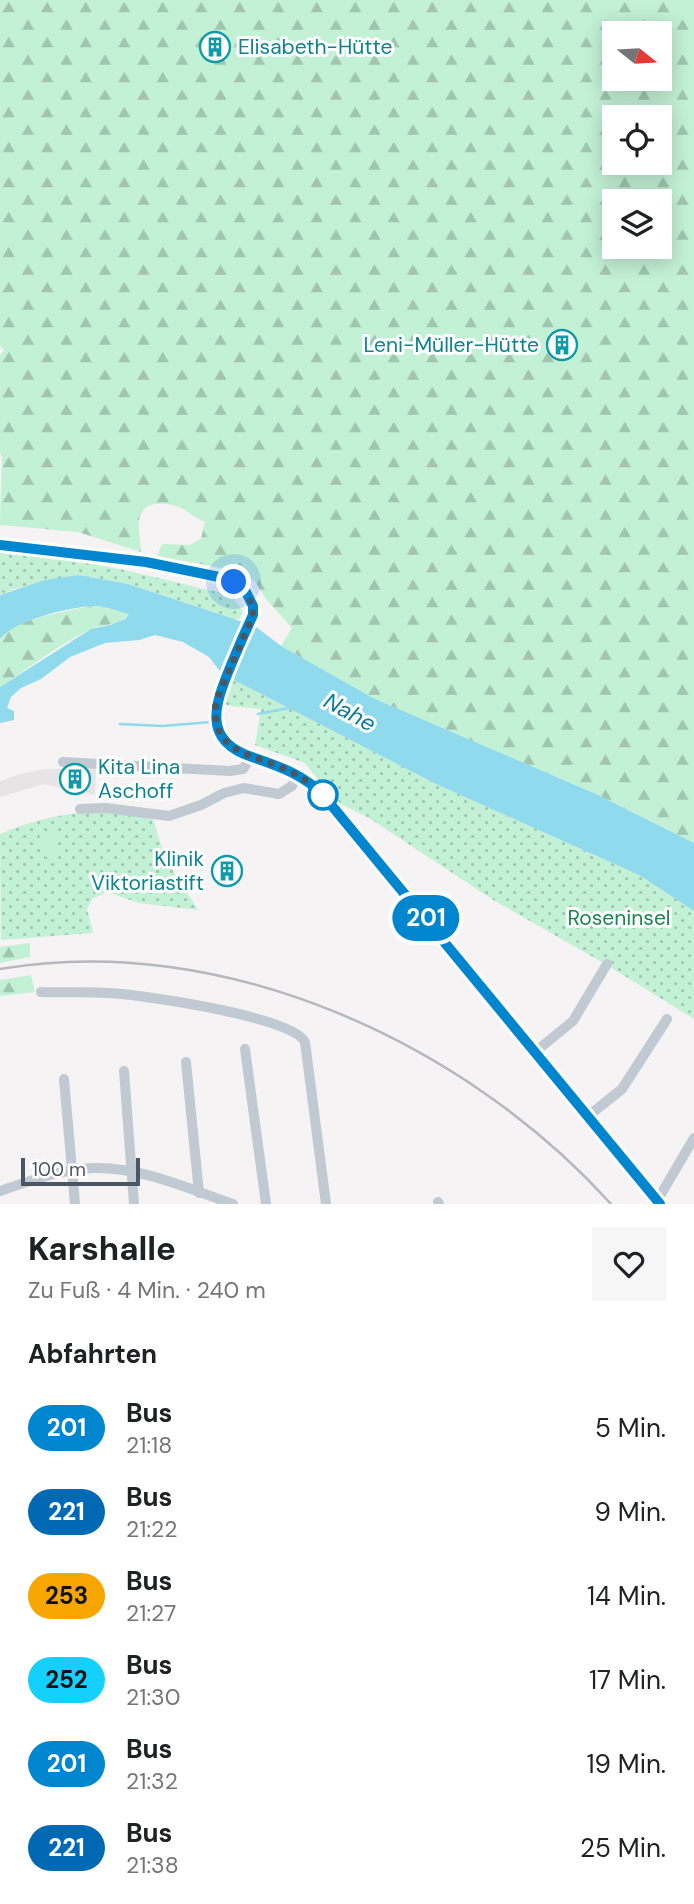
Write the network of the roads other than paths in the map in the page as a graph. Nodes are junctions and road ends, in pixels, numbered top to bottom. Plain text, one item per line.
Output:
1 (0, 545) edge
2 (251, 757) junction
3 (63, 762) dead end
4 (297, 775) junction
5 (80, 809) dead end
6 (607, 964) dead end
7 (41, 992) dead end
8 (667, 1019) dead end
9 (245, 1049) dead end
10 (535, 1052) junction
11 (186, 1062) dead end
12 (124, 1070) dead end
13 (64, 1079) dead end
14 (587, 1117) junction
15 (694, 1138) edge
16 (73, 1171) junction
17 (131, 1172) junction
18 (0, 1191) edge
19 (199, 1193) junction
20 (658, 1202) edge
21 (75, 1204) edge
22 (134, 1204) edge
23 (233, 1204) edge
24 (266, 1204) edge
25 (326, 1204) edge

1 - 2 main road
2 - 3 street
2 - 4 main road
4 - 5 street
4 - 10 main road
6 - 10 street
7 - 25 street
8 - 14 street
9 - 24 street
10 - 14 main road
11 - 19 street
12 - 17 street
13 - 16 street
14 - 20 main road
15 - 20 street
16 - 17 street
16 - 18 street
16 - 21 street
17 - 19 street
17 - 22 street
19 - 23 street

